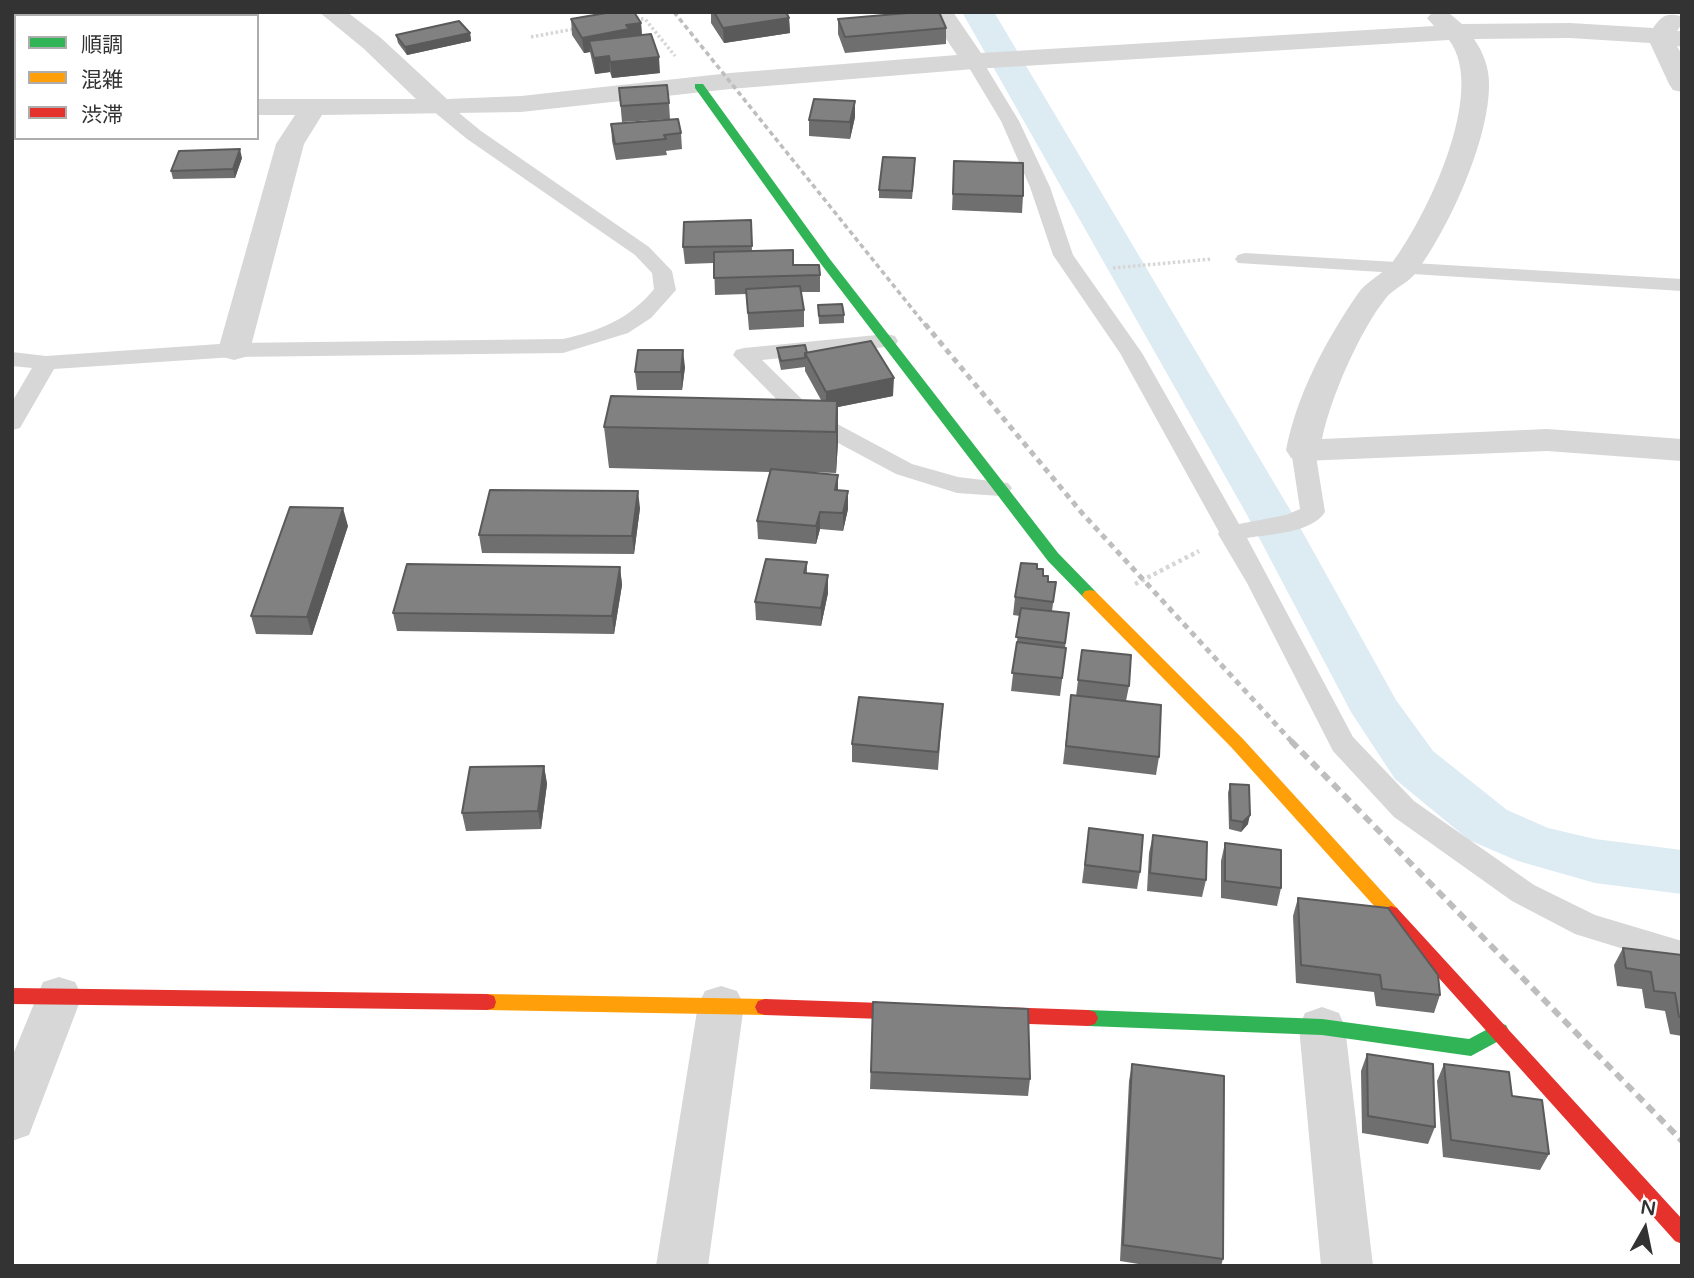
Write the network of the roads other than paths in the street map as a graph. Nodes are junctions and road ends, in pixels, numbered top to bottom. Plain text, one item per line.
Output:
1 (331, 12) edge
2 (940, 12) edge
3 (1433, 12) edge
4 (1676, 12) edge
5 (1457, 32) junction
6 (1671, 38) edge
7 (981, 61) junction
8 (1682, 84) edge
9 (699, 86) junction
10 (259, 107) edge
11 (440, 107) junction
12 (313, 108) junction
13 (1245, 260) road end
14 (1402, 270) junction
15 (1682, 285) edge
16 (887, 341) junction
17 (234, 349) junction
18 (12, 359) edge
19 (46, 363) junction
20 (12, 423) edge
21 (1303, 450) junction
22 (1682, 450) edge
23 (1000, 488) junction
24 (1240, 531) junction
25 (1682, 954) edge
26 (12, 996) edge
27 (59, 996) junction
28 (721, 1005) junction
29 (1322, 1027) junction
30 (1499, 1031) junction
31 (12, 1119) edge
32 (1682, 1234) edge
33 (682, 1266) edge
34 (1347, 1266) edge

1 - 11 street
2 - 7 street
3 - 5 street
4 - 6 street
5 - 6 street
5 - 7 street
5 - 14 street
6 - 8 street
7 - 9 street
7 - 24 lane
9 - 11 street
9 - 16 street
10 - 12 street
11 - 12 street
11 - 17 lane
12 - 17 street
13 - 14 lane
14 - 15 lane
14 - 21 street
16 - 23 street
16 - 23 lane
17 - 19 lane
18 - 19 lane
19 - 20 lane
21 - 22 street
21 - 24 lane
23 - 30 street
24 - 25 lane
26 - 27 street
27 - 28 street
27 - 31 street
28 - 29 street
28 - 33 street
29 - 30 street
29 - 34 street
30 - 32 street

